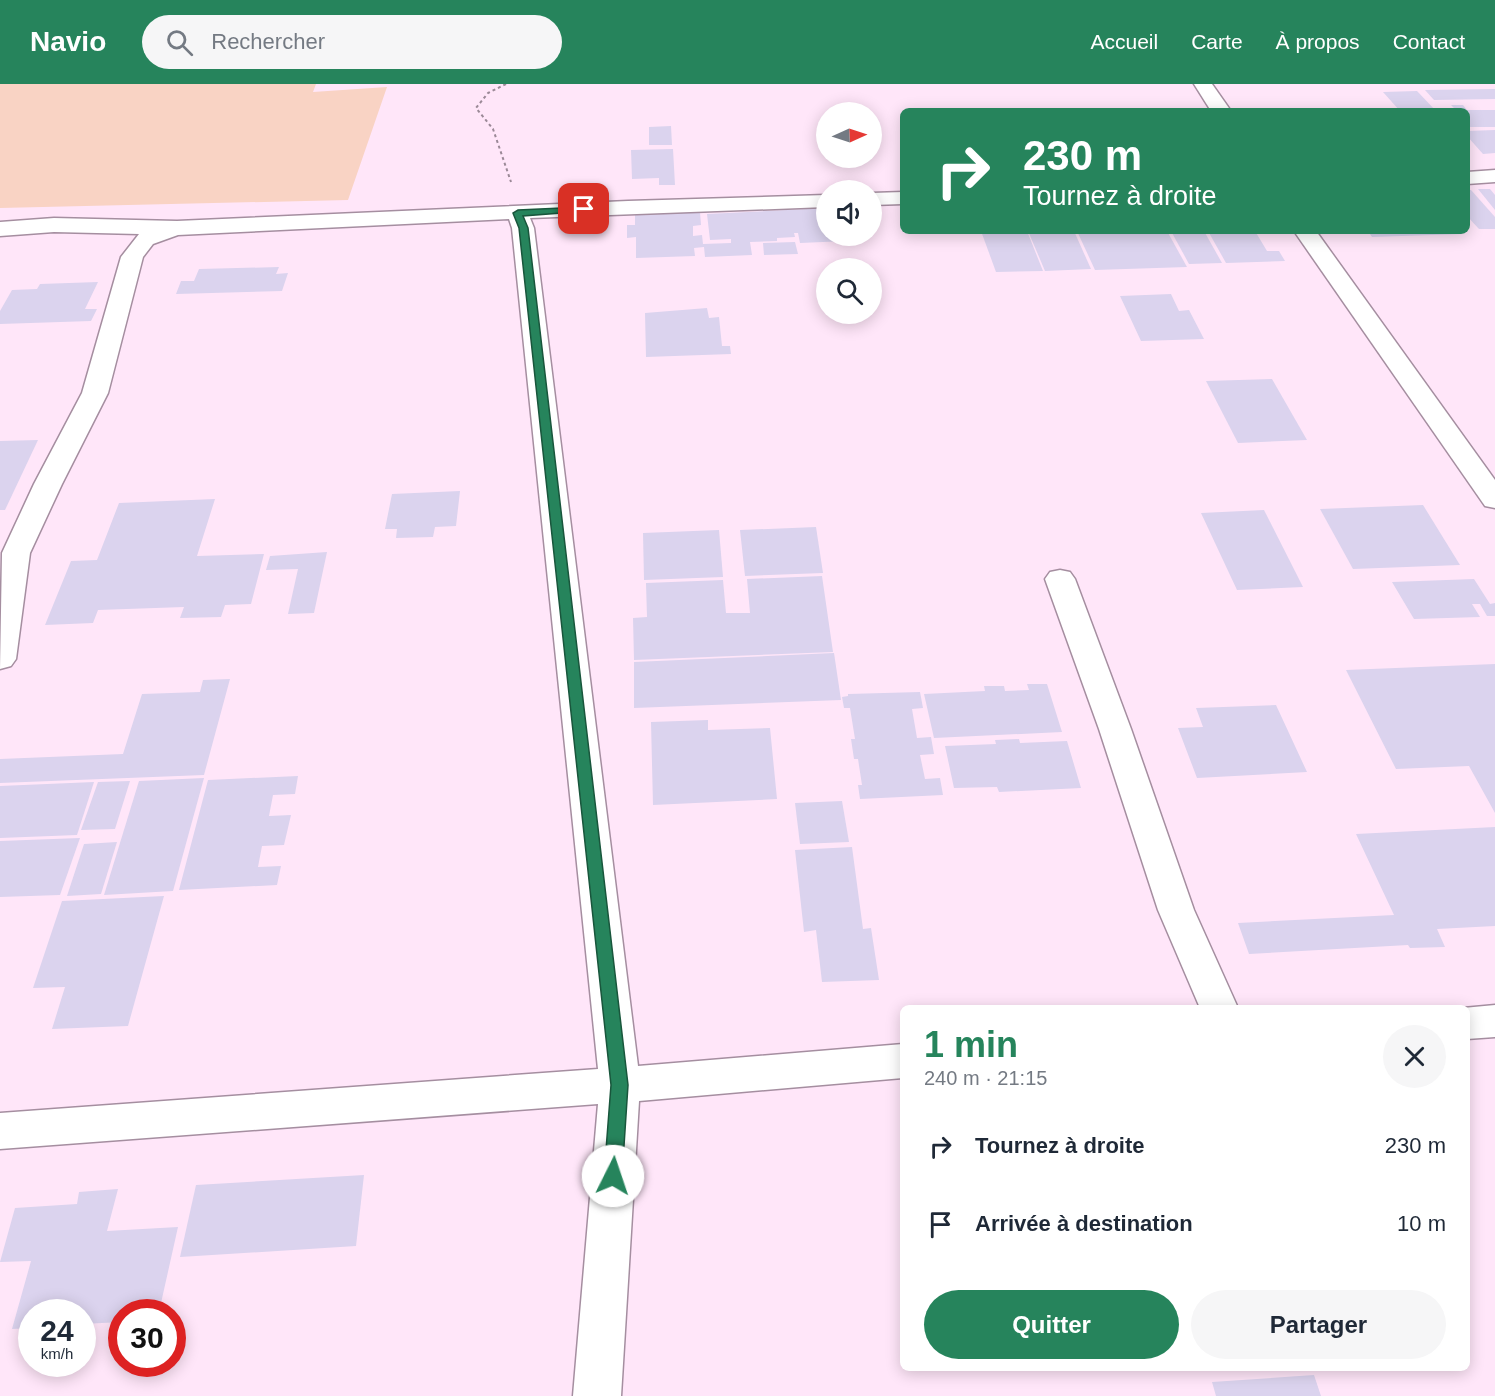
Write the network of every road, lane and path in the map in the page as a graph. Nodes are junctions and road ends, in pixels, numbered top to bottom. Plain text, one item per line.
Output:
1 (506, 84) edge
2 (1203, 84) edge
3 (1219, 108) edge
4 (1495, 176) edge
5 (1470, 178) edge
6 (900, 198) edge
7 (882, 199) edge
8 (816, 201) edge
9 (518, 213) junction
10 (177, 228) junction
11 (0, 229) edge
12 (1307, 234) edge
13 (1495, 500) edge
14 (1060, 579) dead end
15 (0, 659) edge
16 (1218, 1005) edge
17 (1495, 1022) edge
18 (1470, 1023) edge
19 (900, 1060) edge
20 (620, 1085) junction
21 (0, 1131) edge
22 (597, 1396) edge

1 - 9 path
2 - 3 street
4 - 5 street
6 - 7 street
8 - 9 street
9 - 10 street
9 - 20 street
10 - 11 street
10 - 15 street
12 - 13 street
14 - 16 street
17 - 18 street
19 - 20 street
20 - 21 street
20 - 22 street

